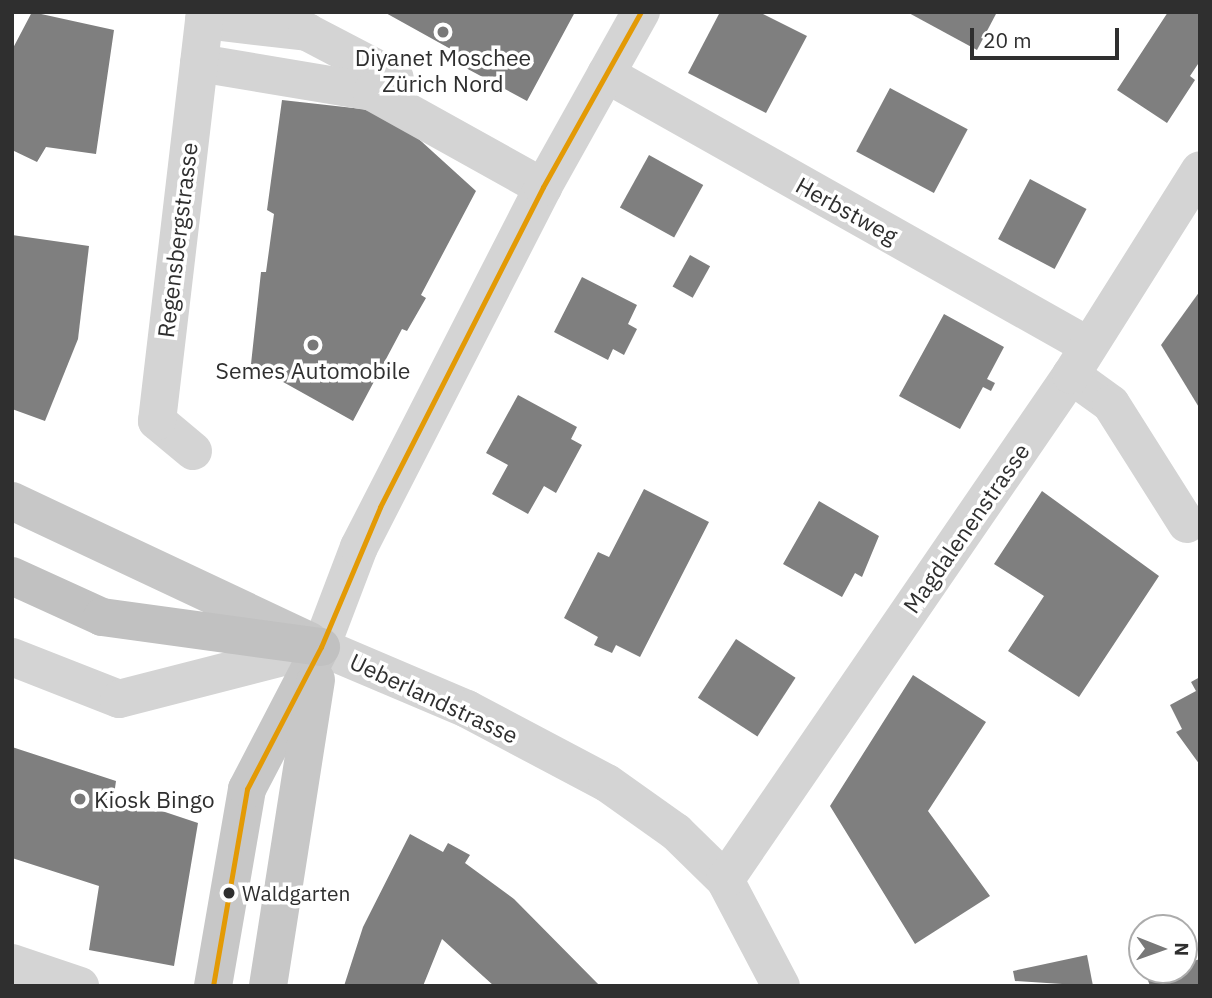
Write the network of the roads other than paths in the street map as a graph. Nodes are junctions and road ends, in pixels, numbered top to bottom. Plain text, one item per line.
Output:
1 (641, 12) edge
2 (204, 16) edge
3 (199, 63) junction
4 (607, 74) junction
5 (395, 78) dead end
6 (1200, 170) edge
7 (543, 187) junction
8 (1079, 360) junction
9 (193, 451) dead end
10 (12, 502) edge
11 (1187, 524) dead end
12 (12, 576) edge
13 (321, 646) junction
14 (12, 657) edge
15 (724, 880) junction
16 (12, 963) edge
17 (80, 986) edge
18 (214, 986) edge
19 (268, 986) edge
20 (781, 986) edge

1 - 4 street
2 - 3 street, Regensbergstrasse
2 - 5 street
3 - 7 street
3 - 9 street, Regensbergstrasse
4 - 7 street
4 - 8 street, Herbstweg
6 - 8 street, Magdalenenstrasse
7 - 13 street
8 - 11 street, Herbstweg
8 - 15 street, Magdalenenstrasse
10 - 13 main road, Ueberlandstrasse
12 - 13 highway
13 - 14 street
13 - 15 street, Ueberlandstrasse
13 - 18 main road
13 - 19 main road
15 - 20 street, Ueberlandstrasse
16 - 17 street

